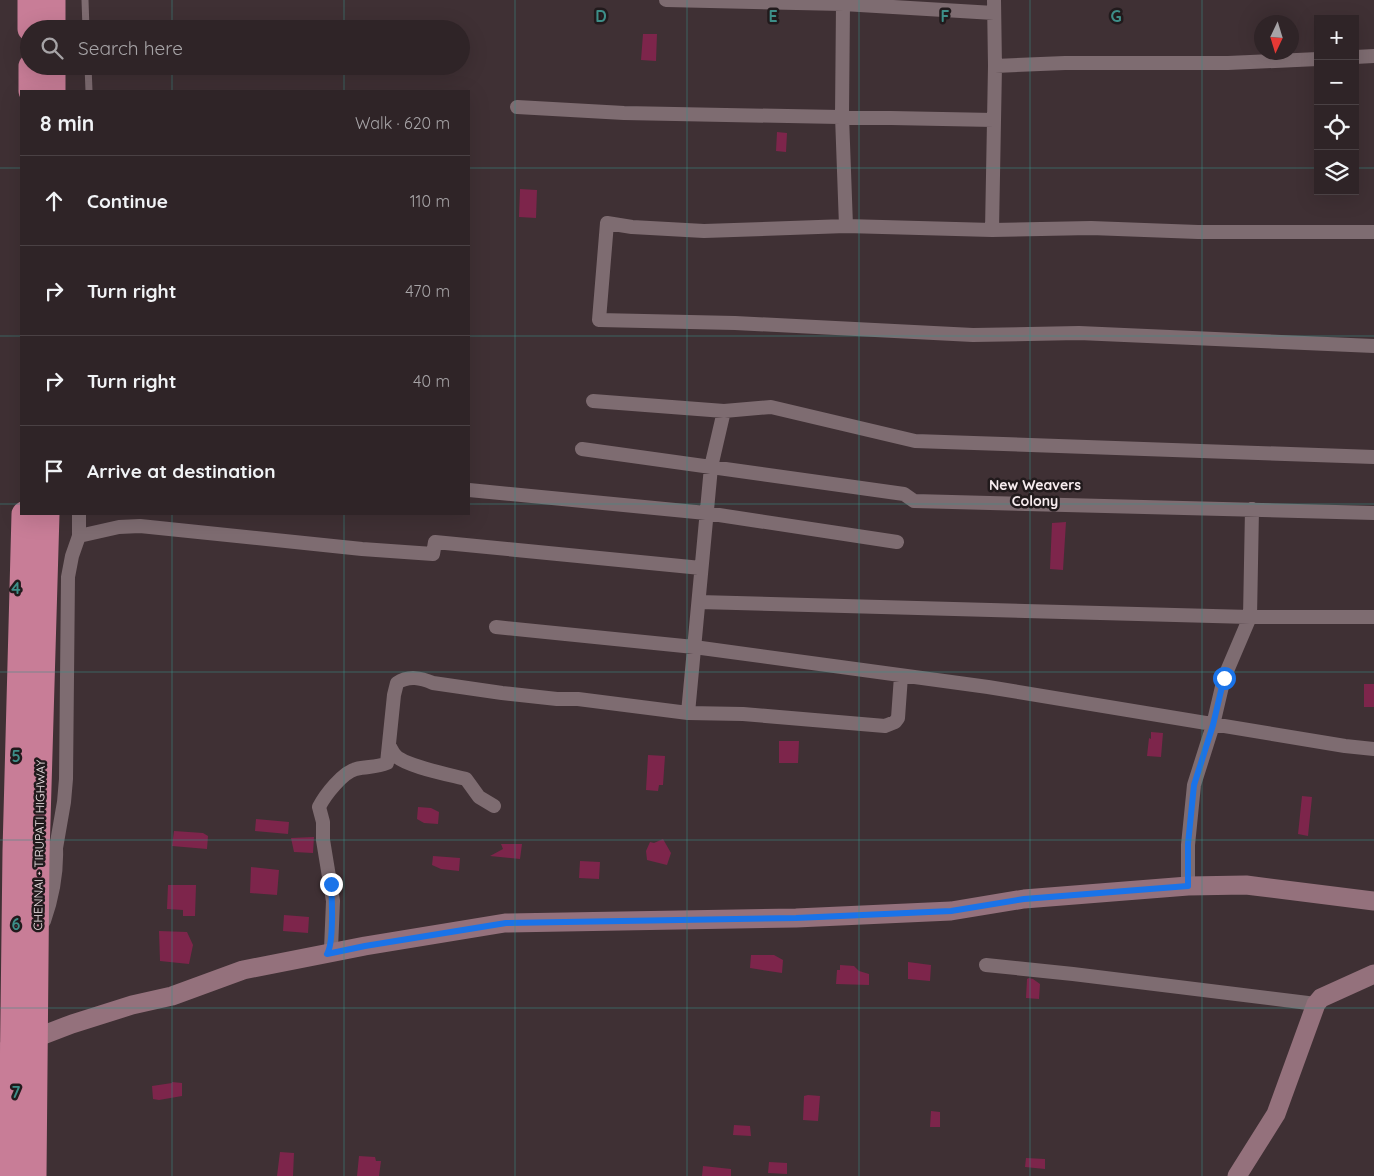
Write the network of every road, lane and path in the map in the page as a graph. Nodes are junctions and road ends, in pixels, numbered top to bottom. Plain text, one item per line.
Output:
1 (30, 0) edge
2 (53, 0) edge
3 (85, 0) edge
4 (666, 0) edge
5 (843, 4) junction
6 (994, 6) edge
7 (30, 20) edge
8 (53, 20) edge
9 (86, 20) edge
10 (1374, 56) edge
11 (1359, 57) edge
12 (1314, 59) edge
13 (996, 66) junction
14 (31, 75) edge
15 (53, 75) edge
16 (88, 75) edge
17 (31, 90) edge
18 (53, 90) edge
19 (89, 90) edge
20 (517, 107) dead end
21 (842, 116) junction
22 (994, 120) junction
23 (846, 226) junction
24 (992, 230) junction
25 (1374, 232) edge
26 (1374, 346) edge
27 (593, 400) dead end
28 (724, 411) junction
29 (582, 449) dead end
30 (1374, 457) edge
31 (711, 467) junction
32 (470, 490) edge
33 (1252, 509) junction
34 (1374, 513) edge
35 (706, 514) junction
36 (24, 515) edge
37 (47, 515) edge
38 (79, 515) edge
39 (79, 536) junction
40 (897, 542) dead end
41 (701, 568) junction
42 (699, 602) junction
43 (1250, 617) junction
44 (1374, 617) edge
45 (496, 627) dead end
46 (694, 647) junction
47 (901, 676) junction
48 (688, 713) junction
49 (1213, 725) junction
50 (389, 746) junction
51 (1374, 749) edge
52 (494, 806) dead end
53 (47, 852) junction
54 (1188, 886) junction
55 (1374, 901) edge
56 (327, 954) junction
57 (986, 965) dead end
58 (1374, 974) edge
59 (1316, 1004) junction
60 (15, 1046) edge
61 (10, 1176) edge
62 (34, 1176) edge
63 (1237, 1176) edge

1 - 7 highway
2 - 8 highway
3 - 9 lane
4 - 5 street
5 - 6 street
5 - 21 street
6 - 13 street
10 - 11 street
12 - 13 street
13 - 22 street
14 - 17 highway
15 - 18 highway
16 - 19 lane
20 - 21 street
21 - 22 street
21 - 23 street
22 - 24 street
23 - 24 street
23 - 26 street
24 - 25 street
27 - 28 street
28 - 30 street
28 - 31 street
29 - 31 street
31 - 33 street
31 - 35 street
32 - 35 street
33 - 34 street
33 - 43 street
35 - 40 street
35 - 41 street
36 - 60 highway, CHENNAI - TIRUPATI HIGHWAY
37 - 53 highway, CHENNAI - TIRUPATI HIGHWAY
38 - 39 street
39 - 41 street
39 - 53 street
41 - 42 street
42 - 43 street
42 - 46 street
43 - 44 street
43 - 49 street
45 - 46 street
46 - 47 street
46 - 48 street
47 - 48 street
47 - 49 street
48 - 50 street
49 - 51 street
49 - 54 street
50 - 52 street
50 - 56 street
53 - 60 highway, CHENNAI - TIRUPATI HIGHWAY
54 - 55 main road
54 - 56 main road
56 - 60 main road
57 - 59 street
58 - 59 main road
59 - 63 main road
60 - 61 highway, CHENNAI - TIRUPATI HIGHWAY
60 - 62 highway, CHENNAI - TIRUPATI HIGHWAY

